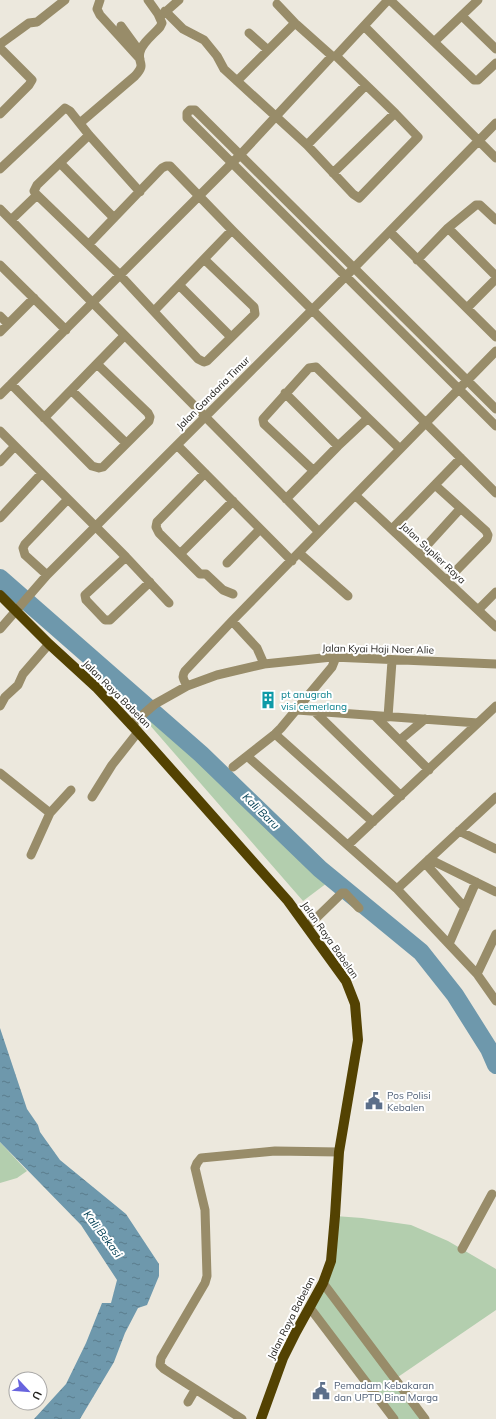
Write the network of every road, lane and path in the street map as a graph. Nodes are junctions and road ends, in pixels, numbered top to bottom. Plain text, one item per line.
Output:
1 (65, 0) edge
2 (100, 0) edge
3 (148, 0) edge
4 (179, 0) edge
5 (389, 0) edge
6 (478, 0) edge
7 (277, 4) dead end
8 (162, 14) junction
9 (462, 16) junction
10 (295, 23) junction
11 (121, 26) dead end
12 (364, 26) junction
13 (249, 33) dead end
14 (434, 42) junction
15 (0, 44) edge
16 (0, 48) edge
17 (496, 49) edge
18 (268, 50) junction
19 (140, 56) junction
20 (334, 56) junction
21 (496, 63) edge
22 (237, 81) junction
23 (366, 85) junction
24 (2, 107) edge
25 (395, 113) junction
26 (276, 116) junction
27 (80, 123) junction
28 (496, 123) edge
29 (89, 135) junction
30 (478, 141) junction
31 (307, 145) junction
32 (240, 155) junction
33 (496, 158) edge
34 (60, 163) junction
35 (232, 164) junction
36 (0, 169) edge
37 (333, 173) junction
38 (140, 192) junction
39 (37, 195) junction
40 (200, 196) junction
41 (0, 209) edge
42 (114, 218) junction
43 (11, 220) junction
44 (496, 220) edge
45 (448, 228) junction
46 (232, 230) junction
47 (390, 232) junction
48 (89, 244) junction
49 (204, 259) junction
50 (417, 260) junction
51 (0, 265) edge
52 (354, 268) junction
53 (120, 275) junction
54 (346, 276) junction
55 (496, 276) edge
56 (496, 279) edge
57 (179, 285) junction
58 (34, 298) junction
59 (93, 303) junction
60 (468, 308) junction
61 (313, 309) junction
62 (154, 311) junction
63 (0, 316) edge
64 (8, 324) junction
65 (66, 330) junction
66 (0, 332) edge
67 (124, 336) junction
68 (231, 337) junction
69 (496, 337) edge
70 (496, 351) edge
71 (97, 364) junction
72 (467, 380) junction
73 (11, 384) junction
74 (458, 389) junction
75 (71, 390) junction
76 (285, 393) junction
77 (0, 395) edge
78 (496, 408) edge
79 (205, 416) junction
80 (44, 418) junction
81 (368, 418) junction
82 (425, 423) junction
83 (496, 426) edge
84 (0, 431) edge
85 (126, 443) junction
86 (177, 445) junction
87 (15, 446) junction
88 (338, 446) junction
89 (400, 449) junction
90 (461, 458) junction
91 (0, 462) edge
92 (314, 471) junction
93 (205, 472) junction
94 (42, 473) junction
95 (435, 485) junction
96 (496, 493) edge
97 (355, 495) junction
98 (286, 498) junction
99 (68, 499) junction
100 (232, 501) junction
101 (460, 509) junction
102 (0, 518) edge
103 (95, 526) junction
104 (260, 529) junction
105 (392, 529) junction
106 (319, 532) junction
107 (299, 553) junction
108 (180, 554) junction
109 (419, 554) junction
110 (126, 557) junction
111 (292, 561) junction
112 (227, 563) dead end
113 (47, 575) junction
114 (447, 580) junction
115 (150, 582) junction
116 (496, 592) edge
117 (233, 594) dead end
118 (0, 595) edge
119 (348, 596) dead end
120 (169, 603) dead end
121 (16, 610) junction
122 (478, 610) junction
123 (232, 620) junction
124 (496, 626) edge
125 (0, 629) edge
126 (49, 644) junction
127 (336, 657) junction
128 (392, 661) junction
129 (264, 664) junction
130 (496, 664) edge
131 (187, 686) junction
132 (0, 706) edge
133 (496, 706) edge
134 (296, 710) junction
135 (314, 711) junction
136 (375, 716) junction
137 (388, 716) junction
138 (425, 719) junction
139 (478, 723) junction
140 (135, 729) junction
141 (275, 734) junction
142 (400, 740) junction
143 (247, 756) junction
144 (232, 767) dead end
145 (429, 770) junction
146 (0, 773) edge
147 (71, 790) dead end
148 (401, 796) junction
149 (92, 797) dead end
150 (496, 797) edge
151 (492, 806) edge
152 (50, 813) junction
153 (374, 822) junction
154 (459, 831) junction
155 (348, 845) junction
156 (496, 849) edge
157 (31, 855) dead end
158 (427, 861) junction
159 (476, 882) junction
160 (397, 889) junction
161 (496, 892) edge
162 (359, 908) dead end
163 (465, 908) junction
164 (307, 927) junction
165 (496, 934) edge
166 (449, 944) junction
167 (477, 974) junction
168 (496, 1002) edge
169 (339, 1152) junction
170 (492, 1194) dead end
171 (462, 1249) dead end
172 (323, 1283) junction
173 (310, 1308) junction
174 (195, 1390) junction
175 (188, 1402) dead end
176 (242, 1419) edge
177 (261, 1419) edge
178 (394, 1419) edge
179 (425, 1419) edge

1 - 15 street
2 - 19 street
3 - 8 street
4 - 8 street
5 - 12 street
5 - 14 street
6 - 9 street
7 - 10 street
8 - 19 street
8 - 22 street
9 - 14 street
9 - 17 street
10 - 18 street
10 - 20 street
11 - 19 street
12 - 20 street
12 - 30 street
13 - 18 street
14 - 21 street
16 - 24 street
18 - 22 street
19 - 27 street
20 - 23 street
20 - 26 street
22 - 26 street
23 - 25 street
23 - 31 street
25 - 37 street
25 - 37 street
26 - 31 street
26 - 32 street
27 - 29 street
27 - 36 street
28 - 30 street, Jalan Gandaria Timur
29 - 34 street
29 - 38 street
30 - 33 street
30 - 47 street, Jalan Gandaria Timur
31 - 37 street
32 - 35 street
32 - 35 street
32 - 52 street
34 - 39 street
34 - 42 street
35 - 40 street
35 - 54 street
38 - 40 street
38 - 42 street
39 - 43 street
39 - 48 street
40 - 46 street
40 - 53 street
41 - 43 street
42 - 48 street
43 - 59 street
44 - 45 street
45 - 50 street
45 - 55 street
46 - 49 street
46 - 61 street
47 - 50 street
47 - 52 street, Jalan Gandaria Timur
48 - 53 street
49 - 57 street
49 - 68 street
50 - 60 street
51 - 58 street
52 - 54 street, Jalan Gandaria Timur
52 - 72 street
53 - 59 street
53 - 62 street
54 - 61 street, Jalan Gandaria Timur
54 - 74 street
56 - 60 street
57 - 62 street
57 - 68 street
58 - 64 street
58 - 65 street
59 - 65 street
59 - 67 street
60 - 69 street
61 - 79 street, Jalan Gandaria Timur
61 - 82 street
62 - 68 street
63 - 64 street
64 - 66 street
65 - 73 street
67 - 71 street
67 - 79 street
70 - 72 street
71 - 75 street
71 - 85 street
72 - 74 street
72 - 78 street
73 - 77 street
73 - 80 street
74 - 82 street
74 - 83 street
75 - 80 street
75 - 85 street
76 - 81 street
76 - 88 street
76 - 92 street
79 - 86 street, Jalan Gandaria Timur
79 - 98 street
80 - 85 street
81 - 88 street
81 - 89 street
82 - 89 street
82 - 90 street
84 - 87 street
86 - 93 street
86 - 103 street, Jalan Gandaria Timur
87 - 91 street
87 - 94 street
88 - 92 street
89 - 97 street
90 - 95 street
90 - 96 street
92 - 98 street
93 - 100 street
93 - 108 street
94 - 99 street
94 - 102 street
95 - 101 street
95 - 105 street
97 - 105 street, Jalan Suplier Raya
97 - 106 street
98 - 106 street
99 - 103 street
99 - 113 street
100 - 104 street
100 - 108 street
101 - 109 street
101 - 114 street
103 - 110 street
103 - 113 street, Jalan Gandaria Timur
104 - 111 street
104 - 112 street
105 - 109 street, Jalan Suplier Raya
106 - 107 street
107 - 111 street
107 - 119 street
108 - 117 street
109 - 114 street, Jalan Suplier Raya
110 - 115 street
110 - 115 street
111 - 123 street
113 - 121 street, Jalan Gandaria Timur
114 - 122 street, Jalan Suplier Raya
115 - 120 street
116 - 122 street
118 - 121 main road, Jalan Raya Babelan
121 - 125 street, Jalan Gandaria Timur
121 - 126 main road, Jalan Raya Babelan
122 - 124 street, Jalan Suplier Raya
123 - 129 street
123 - 131 street
126 - 132 street
126 - 140 main road, Jalan Raya Babelan
127 - 128 street, Jalan Kyai Haji Noer Alie
127 - 129 street, Jalan Kyai Haji Noer Alie
127 - 134 street
128 - 130 street, Jalan Kyai Haji Noer Alie
128 - 137 street
129 - 131 street, Jalan Kyai Haji Noer Alie
131 - 140 street, Jalan Kyai Haji Noer Alie
133 - 139 street
134 - 135 street
134 - 141 street
135 - 136 street
135 - 148 street
136 - 137 street
136 - 142 street
137 - 138 street
138 - 139 street
138 - 142 street
139 - 145 street
140 - 149 street, Jalan Kyai Haji Noer Alie
140 - 164 main road, Jalan Raya Babelan
141 - 143 street
141 - 153 street
142 - 145 street
143 - 144 street
143 - 155 street
145 - 148 street
146 - 152 street
147 - 152 street
148 - 153 street
150 - 151 street
151 - 154 street
152 - 157 street
153 - 155 street
154 - 156 street
154 - 158 street
155 - 160 street
158 - 159 street
158 - 160 street
158 - 163 street
159 - 161 street
159 - 163 street
160 - 166 street
162 - 164 street
163 - 166 street
164 - 169 main road, Jalan Raya Babelan
165 - 167 street
166 - 167 street
167 - 168 street
169 - 172 main road, Jalan Raya Babelan
169 - 174 street
170 - 171 street
172 - 173 main road, Jalan Raya Babelan
172 - 179 street
173 - 177 main road, Jalan Raya Babelan
173 - 178 street
174 - 175 street
174 - 176 street

